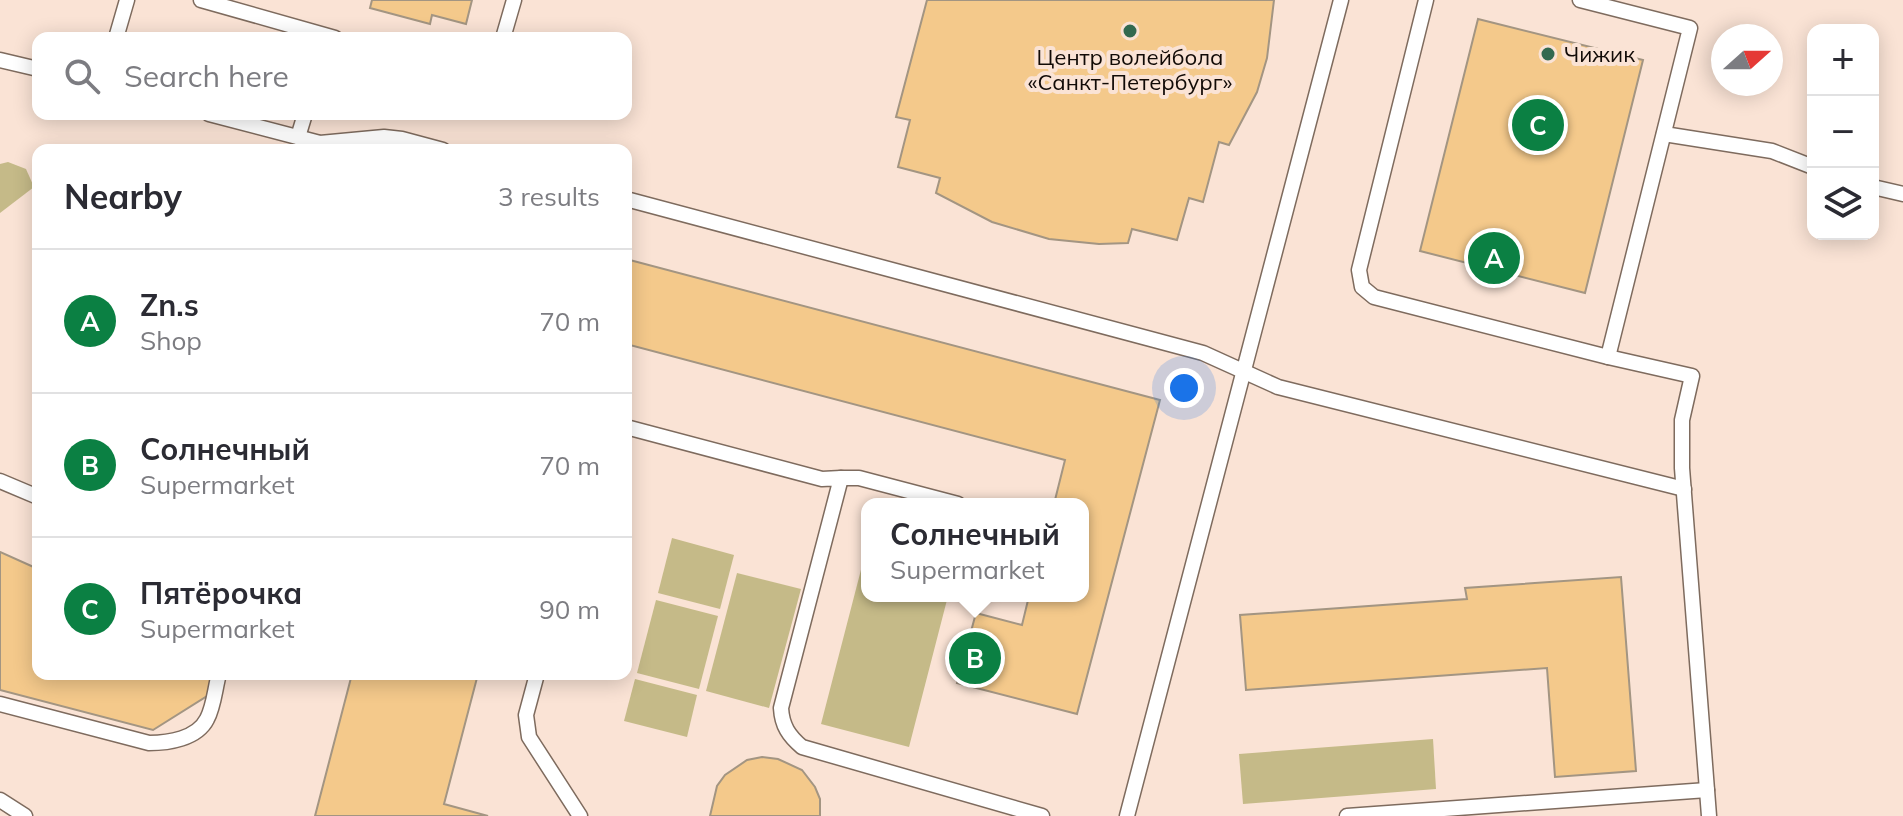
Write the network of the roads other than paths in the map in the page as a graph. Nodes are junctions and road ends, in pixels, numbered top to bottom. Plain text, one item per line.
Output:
1 (127, 0) edge
2 (201, 0) edge
3 (514, 0) edge
4 (1341, 0) edge
5 (1426, 0) edge
6 (1580, 0) edge
7 (118, 32) edge
8 (312, 32) edge
9 (505, 32) edge
10 (0, 60) edge
11 (32, 68) edge
12 (232, 120) edge
13 (303, 120) edge
14 (1664, 134) junction
15 (298, 137) junction
16 (338, 144) edge
17 (363, 144) edge
18 (420, 144) edge
19 (1807, 165) edge
20 (1879, 188) edge
21 (1903, 194) edge
22 (632, 201) edge
23 (1608, 357) junction
24 (1244, 370) junction
25 (632, 429) edge
26 (841, 478) junction
27 (0, 481) edge
28 (1684, 489) junction
29 (32, 494) edge
30 (935, 498) edge
31 (217, 680) edge
32 (535, 680) edge
33 (0, 704) edge
34 (1707, 790) junction
35 (0, 800) edge
36 (25, 816) edge
37 (580, 816) edge
38 (1042, 816) edge
39 (1127, 816) edge
40 (1347, 816) edge
41 (1709, 816) edge

1 - 7 lane
2 - 8 lane
3 - 9 lane
4 - 24 lane
5 - 23 lane
6 - 14 lane
10 - 11 lane
12 - 15 lane
13 - 15 lane
14 - 19 lane
14 - 23 lane
15 - 16 lane
17 - 18 lane
20 - 21 lane
22 - 24 lane
23 - 28 lane
24 - 28 lane
24 - 39 lane
25 - 26 lane
26 - 30 lane
26 - 38 lane
27 - 29 lane
28 - 34 lane
31 - 33 lane
32 - 37 lane
34 - 40 lane
34 - 41 lane
35 - 36 lane

